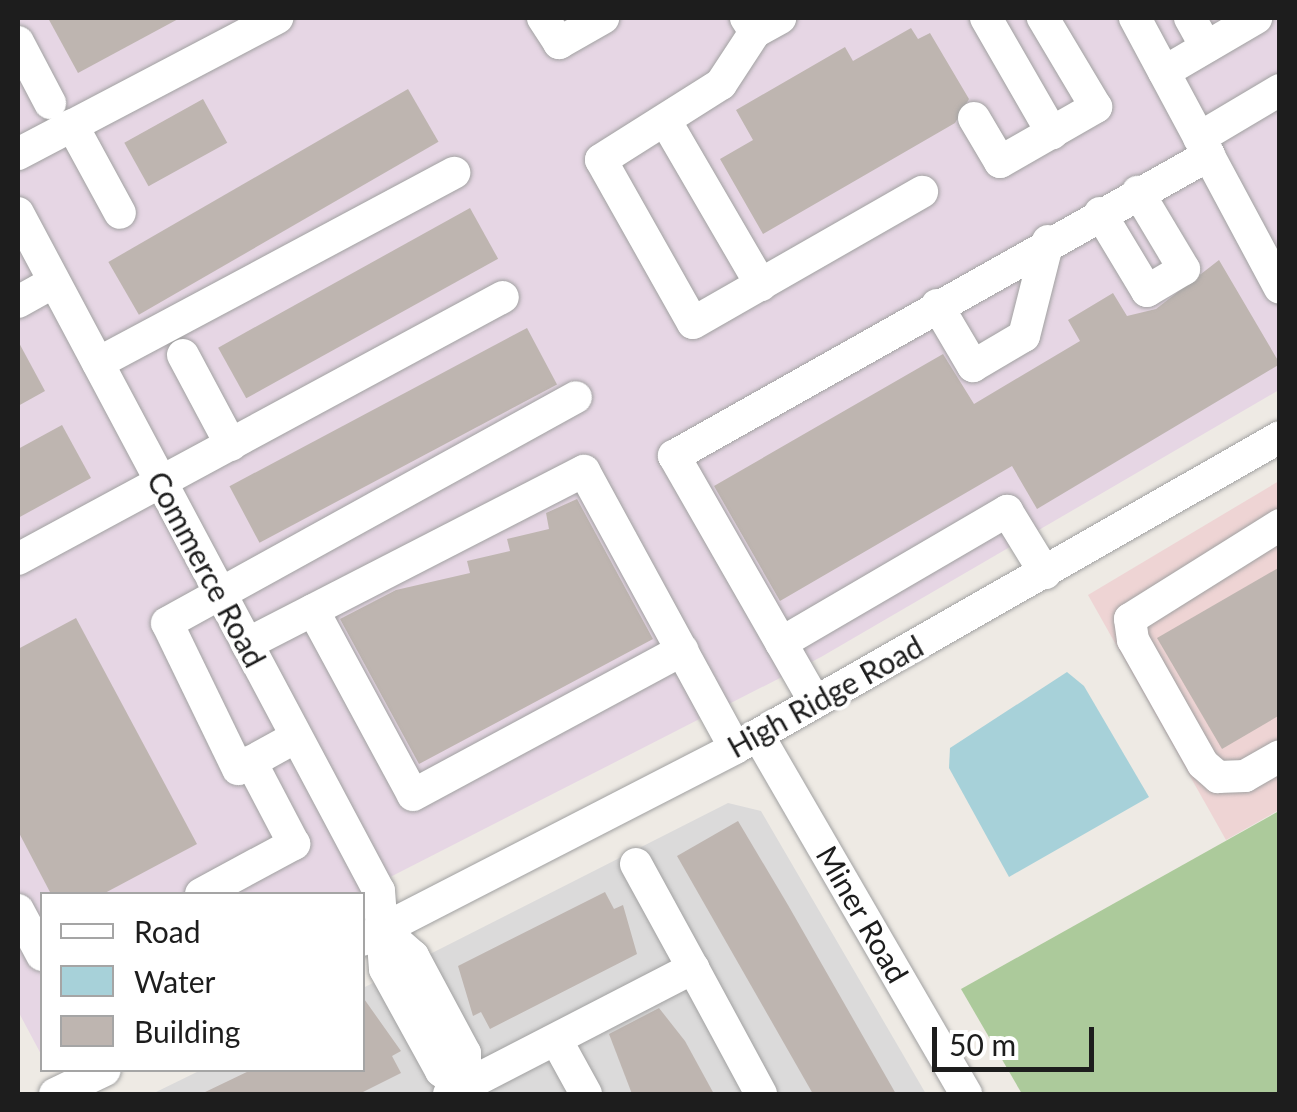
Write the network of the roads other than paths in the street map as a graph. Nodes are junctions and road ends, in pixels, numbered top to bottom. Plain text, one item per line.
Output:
1 (277, 18) edge
2 (543, 18) edge
3 (603, 18) edge
4 (986, 18) edge
5 (1043, 18) edge
6 (1135, 18) edge
7 (1190, 18) edge
8 (1256, 18) edge
9 (760, 22) edge
10 (18, 42) edge
11 (1206, 47) junction
12 (1164, 72) junction
13 (1280, 90) edge
14 (61, 114) junction
15 (974, 118) dead end
16 (665, 120) junction
17 (1052, 133) junction
18 (1204, 146) junction
19 (18, 154) edge
20 (454, 174) dead end
21 (922, 192) dead end
22 (1138, 192) junction
23 (18, 213) edge
24 (120, 213) dead end
25 (1100, 213) junction
26 (1048, 241) junction
27 (54, 282) junction
28 (761, 284) junction
29 (1280, 288) edge
30 (503, 297) dead end
31 (18, 302) edge
32 (937, 304) junction
33 (182, 356) dead end
34 (98, 364) junction
35 (576, 398) dead end
36 (1280, 437) edge
37 (231, 445) junction
38 (160, 483) junction
39 (1280, 525) edge
40 (18, 559) edge
41 (1045, 573) junction
42 (219, 590) junction
43 (312, 610) junction
44 (781, 643) junction
45 (247, 644) junction
46 (682, 650) junction
47 (815, 702) junction
48 (296, 737) junction
49 (746, 741) junction
50 (1280, 756) edge
51 (251, 762) junction
52 (636, 864) dead end
53 (204, 892) edge
54 (18, 910) edge
55 (373, 935) edge
56 (40, 951) edge
57 (693, 968) junction
58 (558, 1042) junction
59 (101, 1072) edge
60 (457, 1091) edge
61 (55, 1094) edge
62 (586, 1094) edge
63 (761, 1094) edge
64 (966, 1094) edge

1 - 14 street
2 - 3 street
4 - 17 street
5 - 17 street
6 - 12 street
7 - 11 street
8 - 11 street
9 - 16 street
10 - 14 street
11 - 12 street
12 - 18 street
13 - 18 street
14 - 19 street
14 - 24 street
15 - 17 street
16 - 28 street
16 - 28 street
18 - 22 street
18 - 29 street
20 - 34 street
21 - 28 street
22 - 25 street
22 - 25 street
23 - 27 street, Commerce Road
25 - 26 street
26 - 32 street
26 - 32 street
27 - 31 street
27 - 34 street, Commerce Road
30 - 37 street
32 - 44 street
33 - 37 street
34 - 38 street, Commerce Road
35 - 42 street
36 - 41 street, High Ridge Road
37 - 38 street
38 - 40 street
38 - 42 street, Commerce Road
39 - 50 street
41 - 44 street
41 - 47 street, High Ridge Road
42 - 45 street, Commerce Road
42 - 51 street
43 - 45 street
43 - 46 street, Miner Road
43 - 46 street
44 - 47 street
45 - 48 street, Commerce Road
46 - 49 street, Miner Road
47 - 49 street, High Ridge Road
48 - 51 street
48 - 55 street, Commerce Road
49 - 55 street, High Ridge Road
49 - 64 street, Miner Road
51 - 53 street
52 - 57 street
54 - 56 street
55 - 60 street
57 - 58 street
57 - 63 street
58 - 60 street
58 - 62 street
59 - 61 street

